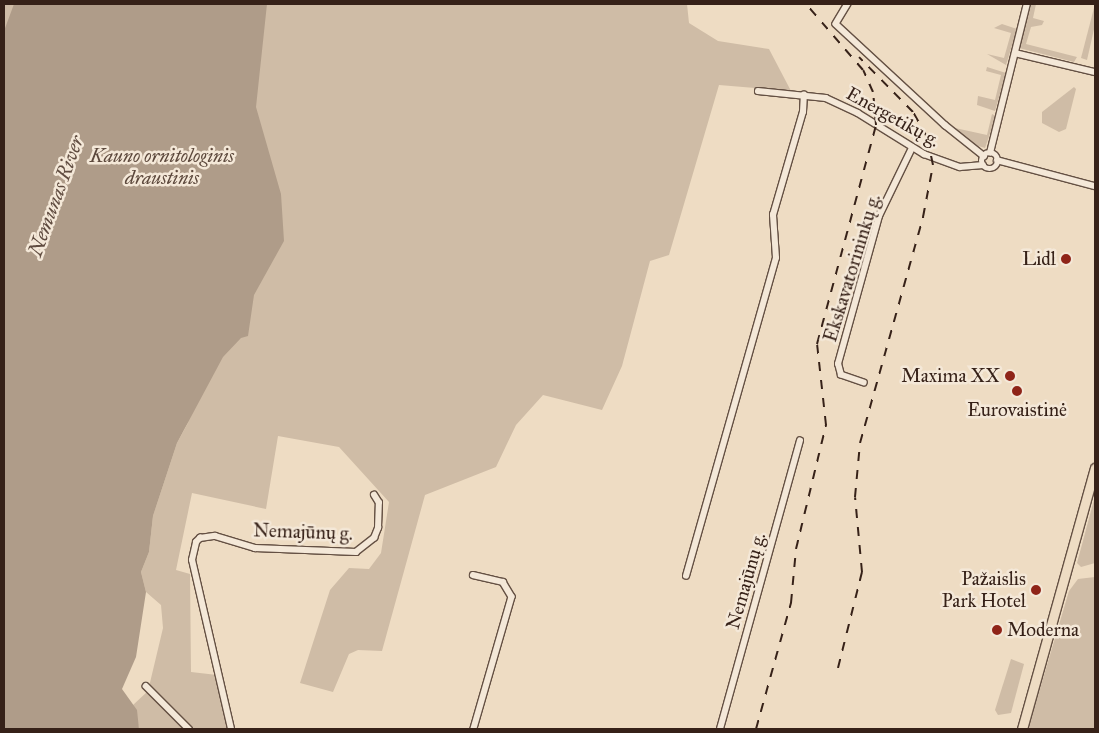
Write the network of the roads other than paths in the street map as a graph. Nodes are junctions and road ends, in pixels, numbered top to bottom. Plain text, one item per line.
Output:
1 (848, 4) edge
2 (1027, 4) edge
3 (1015, 53) junction
4 (1095, 72) edge
5 (758, 91) dead end
6 (804, 95) junction
7 (912, 148) junction
8 (990, 153) junction
9 (984, 156) junction
10 (998, 160) junction
11 (983, 165) junction
12 (1095, 186) edge
13 (864, 383) dead end
14 (800, 441) dead end
15 (1095, 468) edge
16 (374, 495) dead end
17 (472, 575) dead end
18 (686, 576) dead end
19 (146, 686) dead end
20 (189, 729) edge
21 (231, 729) edge
22 (474, 729) edge
23 (720, 729) edge
24 (1022, 729) edge

1 - 9 street, Energetikų g.
2 - 3 street
3 - 4 street
3 - 8 street
5 - 6 street, Energetikų g.
6 - 7 street, Energetikų g.
6 - 18 street
7 - 11 street, Energetikų g.
7 - 13 street, Ekskavatorininkų g.
8 - 9 street
8 - 10 street
9 - 11 street
10 - 11 street, Energetikų g.
10 - 12 street
14 - 23 street, Nemajūnų g.
15 - 24 main road
16 - 21 street, Nemajūnų g.
17 - 22 street
19 - 20 street

